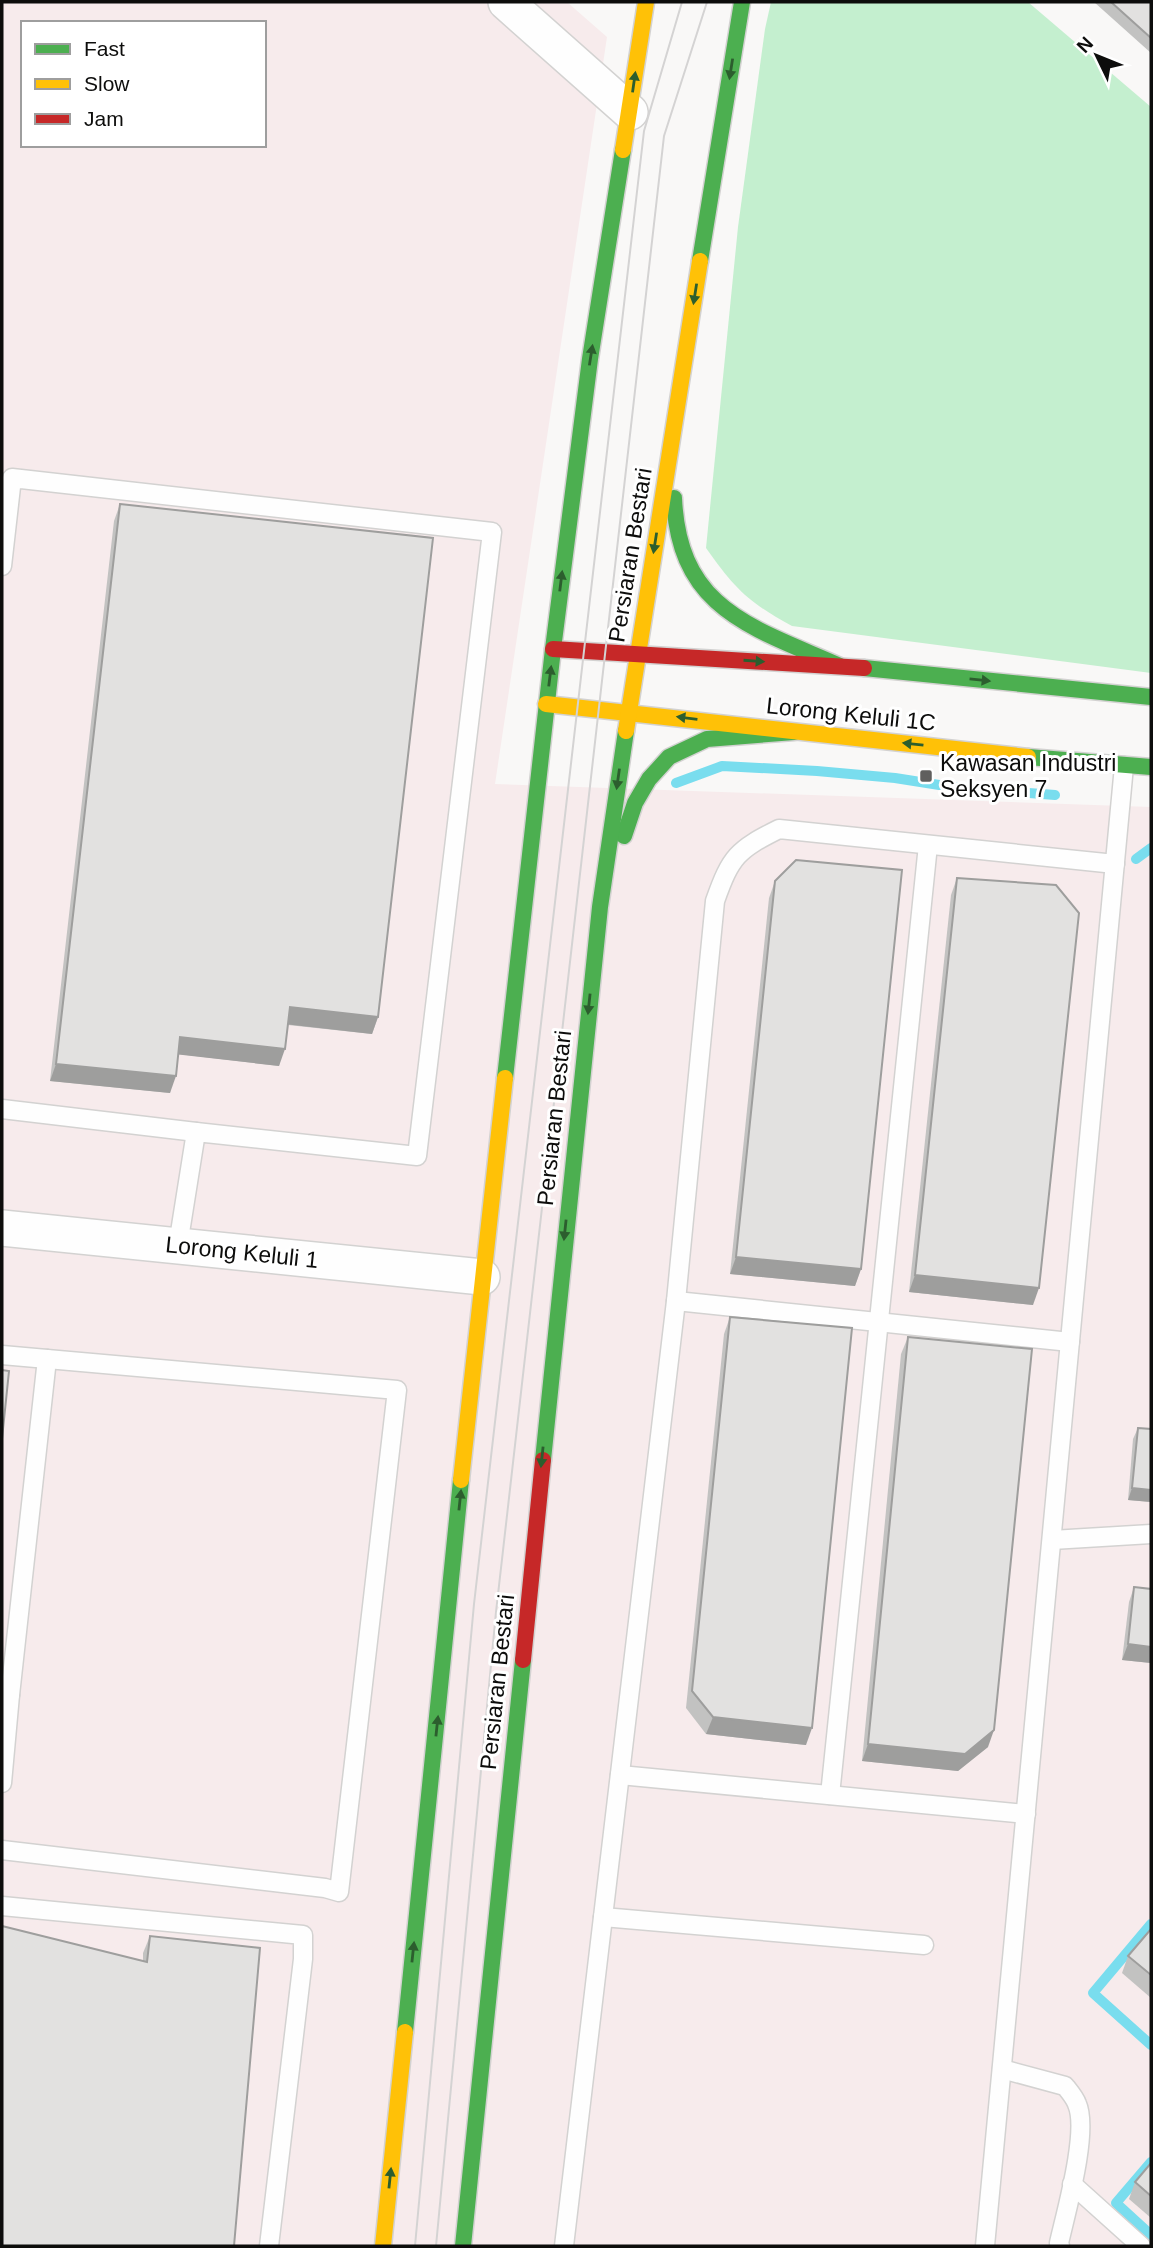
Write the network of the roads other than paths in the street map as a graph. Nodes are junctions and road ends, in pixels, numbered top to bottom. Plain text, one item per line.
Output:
1 (506, 2) edge
2 (646, 2) edge
3 (742, 2) edge
4 (630, 112) junction
5 (676, 415) junction
6 (2, 566) edge
7 (553, 649) junction
8 (637, 653) junction
9 (840, 666) junction
10 (1151, 697) edge
11 (546, 704) junction
12 (628, 711) junction
13 (794, 732) junction
14 (1124, 766) junction
15 (1151, 768) edge
16 (928, 845) junction
17 (1115, 864) junction
18 (600, 907) junction
19 (2, 1109) edge
20 (196, 1132) junction
21 (2, 1228) edge
22 (178, 1245) junction
23 (482, 1277) junction
24 (676, 1301) junction
25 (879, 1323) junction
26 (1070, 1342) junction
27 (2, 1355) edge
28 (47, 1359) junction
29 (1151, 1534) edge
30 (1052, 1541) junction
31 (6, 1694) edge
32 (620, 1775) junction
33 (2, 1783) edge
34 (830, 1795) junction
35 (1026, 1814) junction
36 (2, 1850) edge
37 (2, 1906) edge
38 (603, 1917) junction
39 (925, 1945) dead end
40 (1002, 2069) junction
41 (1072, 2184) junction
42 (465, 2218) junction
43 (269, 2246) edge
44 (383, 2246) edge
45 (463, 2246) edge
46 (473, 2246) edge
47 (564, 2246) edge
48 (985, 2246) edge
49 (1060, 2246) edge
50 (1141, 2246) edge

1 - 4 street
4 -> 2 main road
3 -> 5 main road, Persiaran Bestari
7 -> 4 main road
5 -> 8 main road, Persiaran Bestari
5 - 9 main road
6 - 20 lane
7 - 8 main road, Lorong Keluli 1C
11 -> 7 main road
8 -> 9 main road, Lorong Keluli 1C
8 - 12 main road, Persiaran Bestari
9 -> 10 main road, Lorong Keluli 1C
11 - 12 main road, Lorong Keluli 1C
11 - 23 main road
13 -> 12 main road, Lorong Keluli 1C
12 -> 18 main road, Persiaran Bestari
14 -> 13 main road, Lorong Keluli 1C
13 - 18 main road
14 - 15 main road, Lorong Keluli 1C
14 - 17 lane
16 - 17 lane
16 - 24 lane
16 - 25 lane
17 - 26 lane
18 -> 42 main road, Persiaran Bestari
19 - 20 lane
20 - 22 lane
21 - 22 street, Lorong Keluli 1
22 - 23 street, Lorong Keluli 1
44 -> 23 main road
24 - 25 lane
24 - 32 lane
25 - 26 lane
25 - 34 lane
26 - 30 lane
27 - 28 lane
28 - 31 lane
28 - 36 lane
29 - 30 lane
30 - 35 lane
31 - 33 lane
32 - 34 lane
32 - 38 lane
34 - 35 lane
35 - 40 lane
37 - 43 lane
38 - 39 lane
38 - 47 lane
40 - 41 lane
40 - 48 lane
41 - 49 lane
41 - 50 lane
42 - 45 main road, Persiaran Bestari
42 - 46 main road

